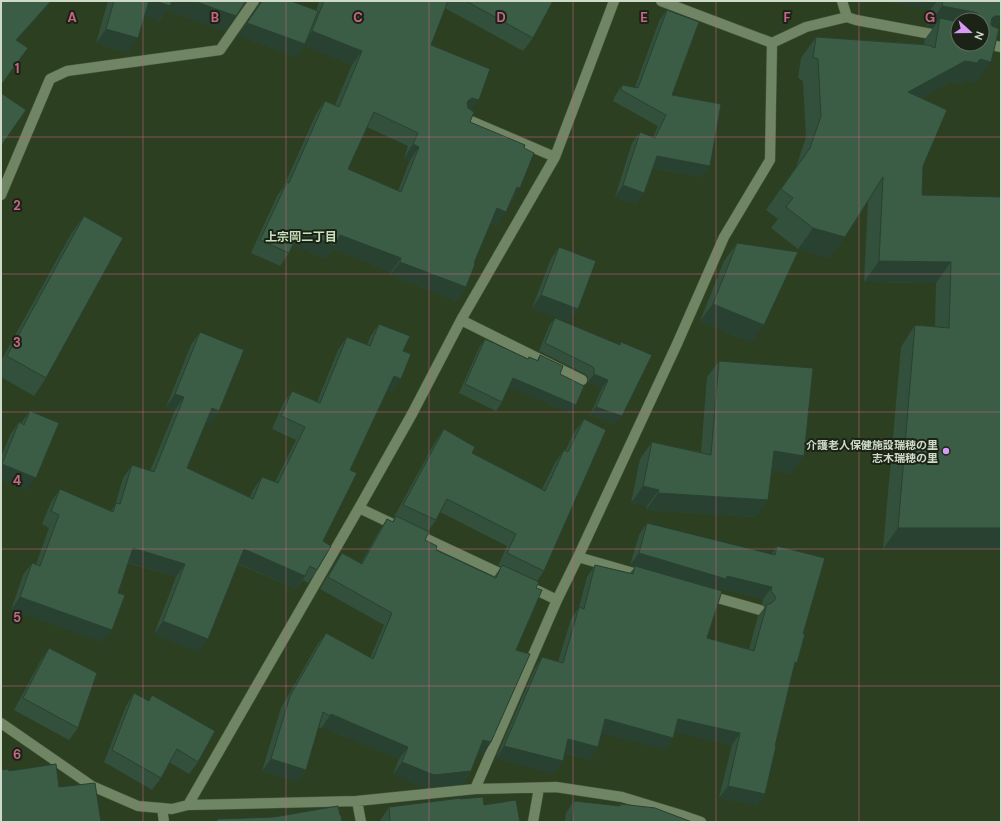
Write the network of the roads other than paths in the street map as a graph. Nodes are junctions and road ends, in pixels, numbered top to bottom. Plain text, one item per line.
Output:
1 (254, 1) edge
2 (614, 1) edge
3 (661, 1) edge
4 (842, 1) edge
5 (847, 17) junction
6 (950, 38) edge
7 (772, 43) junction
8 (990, 45) edge
9 (1001, 47) edge
10 (464, 118) edge
11 (555, 157) junction
12 (1, 195) edge
13 (461, 320) junction
14 (582, 380) dead end
15 (359, 508) junction
16 (578, 557) junction
17 (654, 579) edge
18 (700, 592) edge
19 (557, 600) junction
20 (760, 610) dead end
21 (1, 723) edge
22 (539, 788) junction
23 (475, 789) junction
24 (357, 801) junction
25 (188, 805) junction
26 (162, 808) junction
27 (681, 818) edge
28 (164, 822) edge
29 (361, 822) edge
30 (533, 822) edge
31 (701, 822) edge

1 - 12 street
2 - 11 street
3 - 7 street
4 - 5 street
5 - 6 street
5 - 7 street
7 - 16 street
8 - 9 street
10 - 11 street
11 - 13 street
13 - 14 street
13 - 15 street
15 - 19 street
15 - 25 street
16 - 17 street
16 - 19 street
18 - 20 street
19 - 23 street
21 - 26 street
22 - 23 street
22 - 27 street
22 - 30 street
23 - 24 street
24 - 25 street
24 - 29 street
25 - 26 street
26 - 28 street
27 - 31 street

